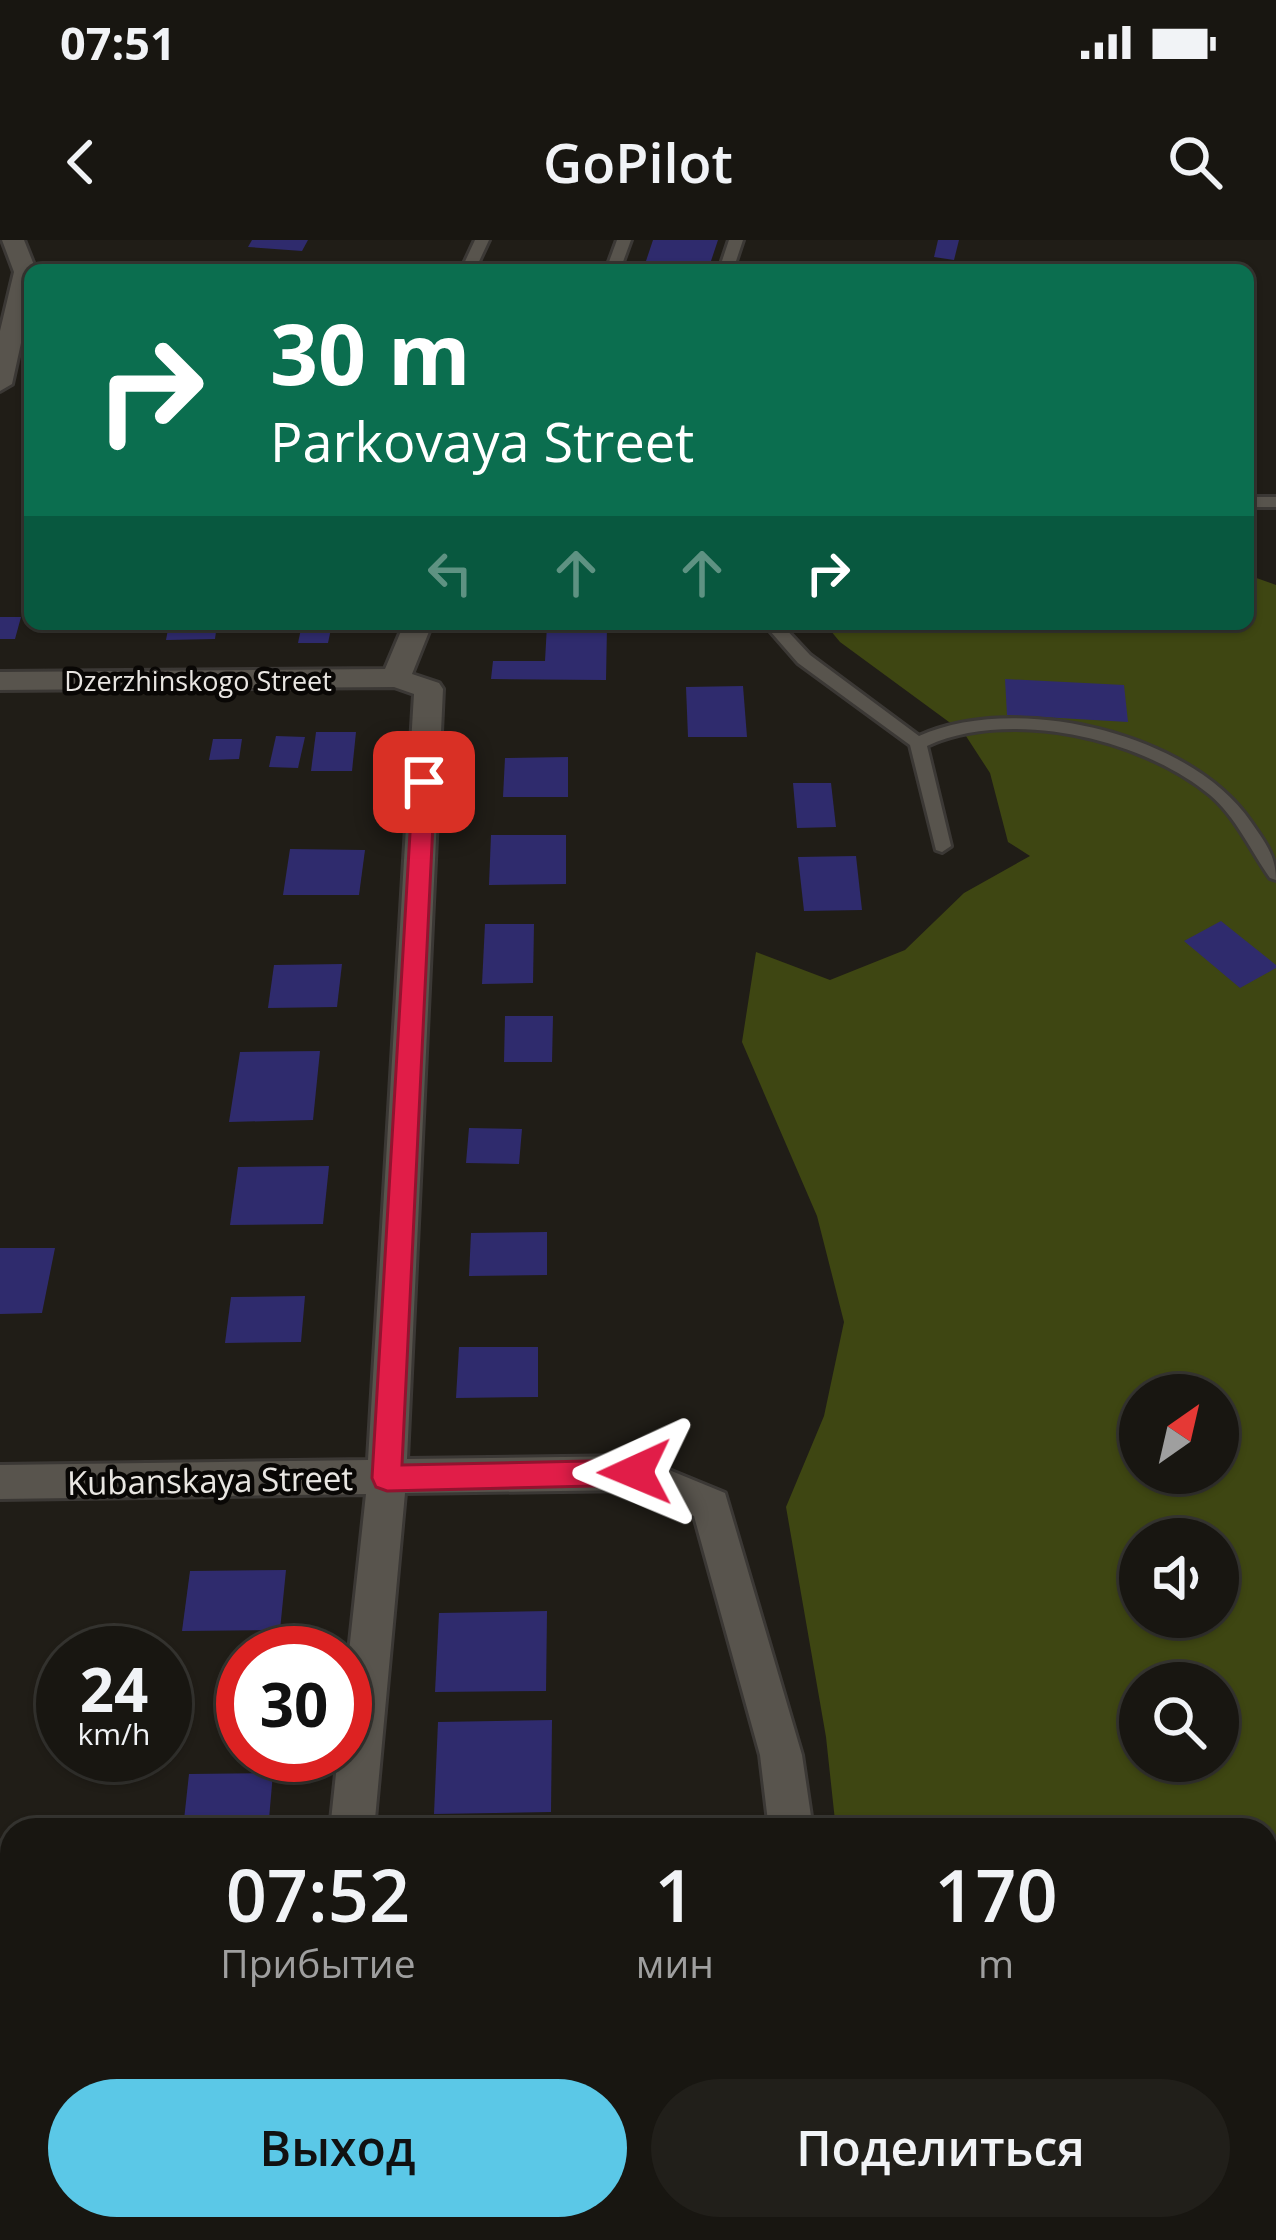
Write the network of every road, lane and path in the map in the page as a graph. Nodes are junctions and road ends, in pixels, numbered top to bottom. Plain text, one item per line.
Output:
1 (13, 240) edge
2 (24, 269) edge
3 (24, 277) edge
4 (0, 385) edge
5 (416, 630) edge
6 (778, 630) edge
7 (397, 678) junction
8 (0, 681) edge
9 (918, 743) junction
10 (942, 846) dead end
11 (1276, 874) edge
12 (387, 1478) junction
13 (0, 1482) edge
14 (353, 1818) edge
15 (790, 1818) edge

1 - 2 street
3 - 4 street
5 - 7 street
6 - 9 lane
7 - 8 street, Dzerzhinskogo Street
7 - 12 street
9 - 10 lane
9 - 11 lane
12 - 13 street, Kubanskaya Street
12 - 14 street
12 - 15 street, Kubanskaya Street

